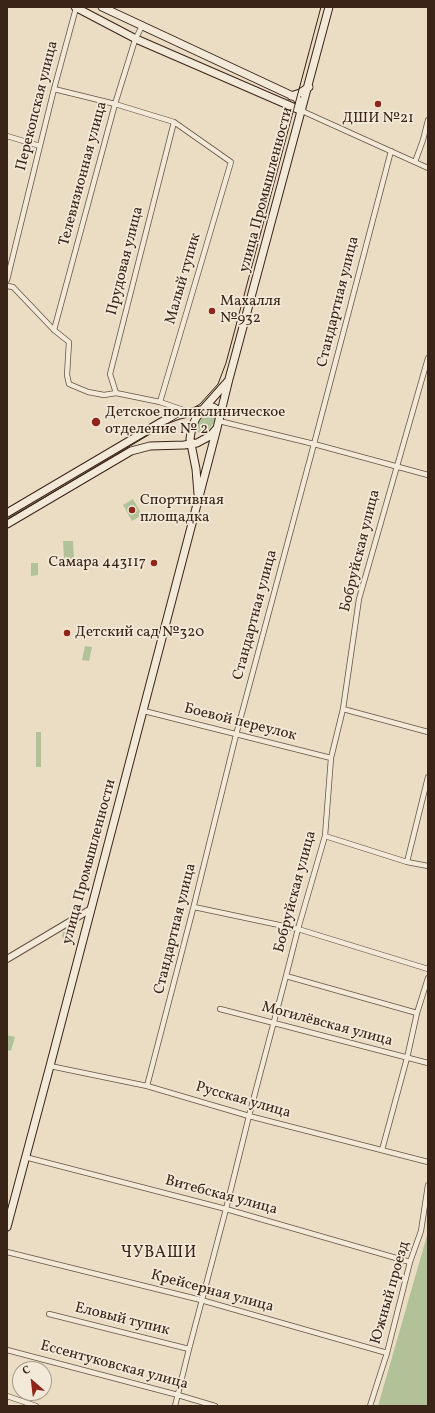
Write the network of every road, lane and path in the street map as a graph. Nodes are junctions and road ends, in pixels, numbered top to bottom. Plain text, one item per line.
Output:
1 (76, 7) edge
2 (102, 7) edge
3 (329, 7) edge
4 (142, 26) junction
5 (136, 39) junction
6 (184, 45) junction
7 (178, 57) junction
8 (309, 87) junction
9 (54, 89) junction
10 (291, 96) junction
11 (115, 104) junction
12 (302, 111) junction
13 (428, 120) edge
14 (174, 122) junction
15 (7, 136) edge
16 (40, 146) junction
17 (391, 151) junction
18 (415, 162) junction
19 (428, 168) edge
20 (7, 280) edge
21 (7, 286) edge
22 (54, 330) junction
23 (428, 358) edge
24 (229, 379) junction
25 (116, 393) junction
26 (160, 402) junction
27 (202, 409) junction
28 (189, 412) junction
29 (219, 421) junction
30 (192, 427) junction
31 (212, 434) junction
32 (191, 444) junction
33 (314, 444) junction
34 (396, 466) junction
35 (428, 475) edge
36 (198, 503) junction
37 (7, 513) edge
38 (7, 524) edge
39 (343, 709) junction
40 (144, 711) junction
41 (428, 732) edge
42 (236, 735) junction
43 (331, 758) junction
44 (428, 777) edge
45 (426, 797) edge
46 (325, 836) junction
47 (407, 862) junction
48 (428, 866) edge
49 (194, 908) junction
50 (91, 909) junction
51 (298, 929) junction
52 (7, 959) edge
53 (428, 969) edge
54 (286, 976) junction
55 (428, 978) edge
56 (220, 1009) dead end
57 (417, 1013) junction
58 (274, 1023) junction
59 (407, 1058) junction
60 (428, 1063) edge
61 (50, 1066) junction
62 (148, 1086) junction
63 (248, 1116) junction
64 (382, 1150) junction
65 (26, 1158) junction
66 (428, 1162) edge
67 (428, 1185) edge
68 (226, 1209) junction
69 (7, 1227) edge
70 (7, 1252) edge
71 (410, 1262) junction
72 (201, 1300) junction
73 (49, 1314) dead end
74 (188, 1349) junction
75 (7, 1350) edge
76 (386, 1354) junction
77 (178, 1395) junction
78 (7, 1396) edge
79 (36, 1406) edge
80 (175, 1406) edge
81 (215, 1406) edge
82 (370, 1406) edge

1 - 5 main road
1 - 9 street, Перекопская улица
2 - 4 main road
3 - 8 main road, улица Промышленности
4 - 5 street, Телевизионная улица
4 - 6 main road
5 - 7 main road
5 - 11 street, Телевизионная улица
6 - 7 main road
6 - 10 main road
7 - 12 main road
8 - 10 main road
8 - 12 main road, улица Промышленности
9 - 11 street
9 - 16 street, Перекопская улица
10 - 12 main road
11 - 14 street
11 - 22 street, Телевизионная улица
12 - 17 street
12 - 24 main road, улица Промышленности
13 - 18 street
14 - 25 street, Прудовая улица
14 - 26 street, Малый тупик
15 - 16 street
16 - 20 street, Перекопская улица
17 - 18 street
17 - 33 street, Стандартная улица
18 - 19 street
21 - 22 street
22 - 25 street
23 - 34 street, Бобруйская улица
24 - 27 main road, улица Промышленности
24 - 29 main road, улица Промышленности
25 - 26 street
26 - 28 street
27 - 28 main road
27 - 29 main road
27 - 30 main road
28 - 37 main road
29 - 31 main road
29 - 33 street
29 - 36 main road, улица Промышленности
30 - 31 main road
30 - 32 main road, улица Промышленности
31 - 32 main road
32 - 36 main road, улица Промышленности
32 - 38 main road
33 - 34 street
33 - 42 street, Стандартная улица
34 - 35 street
34 - 39 street, Бобруйская улица
36 - 40 main road, улица Промышленности
39 - 41 street
39 - 43 street, Бобруйская улица
40 - 42 street, Боевой переулок
40 - 50 main road, улица Промышленности
42 - 43 street, Боевой переулок
42 - 49 street, Стандартная улица
43 - 46 street, Бобруйская улица
44 - 45 street
45 - 47 street
46 - 47 street
46 - 51 street, Бобруйская улица
47 - 48 street
49 - 51 street
49 - 62 street, Стандартная улица
50 - 52 street
50 - 61 main road, улица Промышленности
51 - 53 street
51 - 54 street, Бобруйская улица
54 - 57 street
54 - 58 street, Бобруйская улица
55 - 57 street
56 - 58 street, Могилёвская улица
57 - 59 street
58 - 59 street, Могилёвская улица
58 - 63 street, Бобруйская улица
59 - 60 street, Могилёвская улица
59 - 64 street
61 - 62 street, Русская улица
61 - 65 main road, улица Промышленности
62 - 63 street, Русская улица
63 - 64 street, Русская улица
63 - 68 street, Бобруйская улица
64 - 66 street, Русская улица
65 - 68 street, Витебская улица
65 - 69 main road, улица Промышленности
67 - 71 street, Южный проезд
68 - 71 street, Витебская улица
68 - 72 street, Бобруйская улица
70 - 72 street, Крейсерная улица
71 - 76 street, Южный проезд
72 - 74 street, Бобруйская улица
72 - 76 street, Крейсерная улица
73 - 74 street, Еловый тупик
74 - 77 street, Бобруйская улица
75 - 77 street, Ессентуковская улица
76 - 82 street, Южный проезд
77 - 80 street, Бобруйская улица
77 - 81 street, Ессентуковская улица
78 - 79 street

